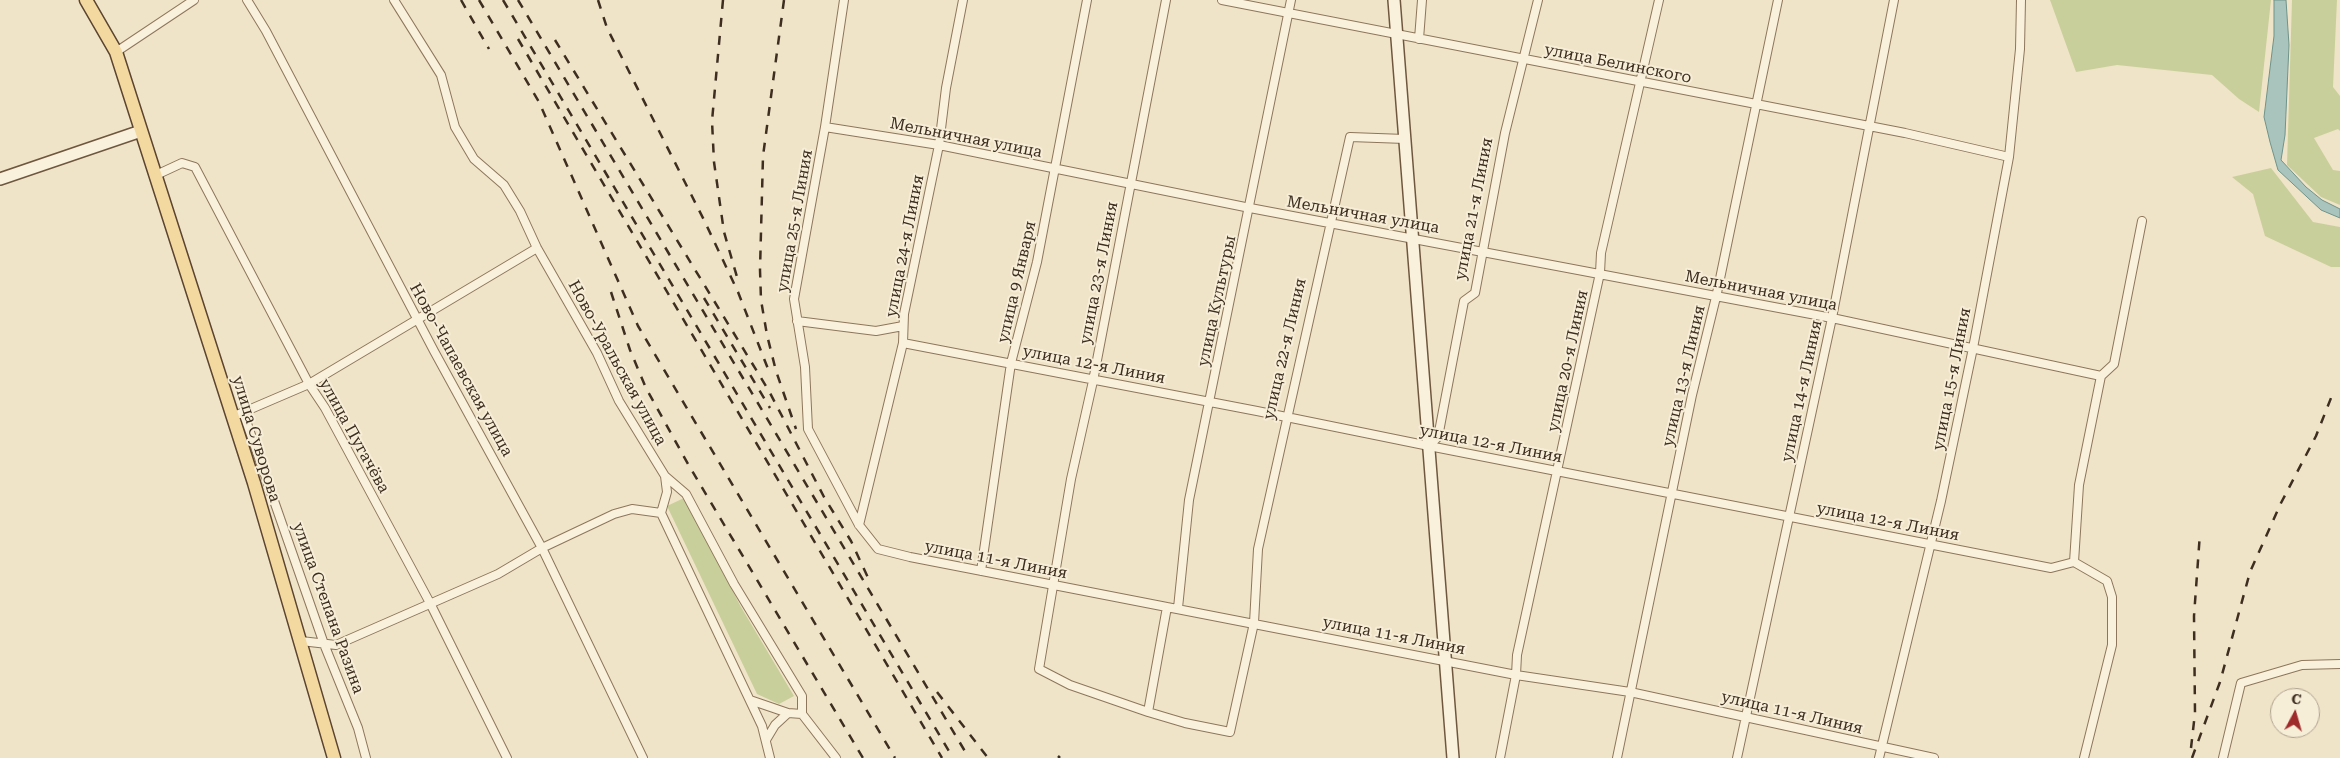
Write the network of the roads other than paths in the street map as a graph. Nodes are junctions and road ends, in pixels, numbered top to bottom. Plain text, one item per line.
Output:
1 (86, 0) edge
2 (194, 0) edge
3 (247, 0) edge
4 (394, 0) edge
5 (844, 0) edge
6 (963, 0) edge
7 (1087, 0) edge
8 (1166, 0) edge
9 (1222, 0) edge
10 (1291, 0) edge
11 (1394, 0) edge
12 (1422, 0) edge
13 (1538, 0) edge
14 (1659, 0) edge
15 (1778, 0) edge
16 (1894, 0) edge
17 (2021, 0) edge
18 (1288, 13) junction
19 (1397, 35) junction
20 (1419, 39) junction
21 (116, 52) junction
22 (1523, 60) junction
23 (1641, 82) junction
24 (1756, 104) junction
25 (1870, 126) junction
26 (825, 127) junction
27 (141, 131) junction
28 (1405, 139) junction
29 (939, 145) junction
30 (2009, 157) junction
31 (1055, 170) junction
32 (154, 176) junction
33 (0, 179) edge
34 (1130, 184) junction
35 (1250, 208) junction
36 (2142, 221) dead end
37 (1330, 223) junction
38 (1413, 238) junction
39 (537, 248) junction
40 (1483, 252) junction
41 (1600, 273) junction
42 (1716, 297) junction
43 (1832, 318) junction
44 (417, 319) junction
45 (797, 320) junction
46 (903, 326) junction
47 (903, 343) junction
48 (1973, 348) junction
49 (1011, 363) junction
50 (2101, 376) junction
51 (1093, 381) junction
52 (309, 384) junction
53 (1210, 402) junction
54 (238, 415) junction
55 (1286, 417) junction
56 (1430, 446) junction
57 (1558, 471) junction
58 (665, 476) junction
59 (1672, 492) junction
60 (660, 513) junction
61 (1789, 517) junction
62 (859, 525) junction
63 (1930, 545) junction
64 (542, 548) junction
65 (2074, 562) junction
66 (981, 571) junction
67 (1053, 586) junction
68 (430, 603) junction
69 (1168, 607) junction
70 (1178, 608) junction
71 (1254, 623) junction
72 (301, 641) junction
73 (324, 644) junction
74 (1445, 660) junction
75 (2340, 664) edge
76 (1516, 675) junction
77 (1630, 692) junction
78 (750, 700) junction
79 (788, 712) junction
80 (1148, 712) junction
81 (802, 714) junction
82 (1746, 717) junction
83 (766, 740) junction
84 (1881, 747) junction
85 (334, 758) edge
86 (366, 758) edge
87 (507, 758) edge
88 (642, 758) edge
89 (770, 758) edge
90 (836, 758) edge
91 (1453, 758) edge
92 (1500, 758) edge
93 (1617, 758) edge
94 (1737, 758) edge
95 (1879, 758) edge
96 (1934, 758) edge
97 (2084, 758) edge
98 (2223, 758) edge

1 - 21 main road, улица Суворова
2 - 21 street
3 - 44 street, Ново-Чапаевская улица
4 - 39 street, Ново-Уральская улица
5 - 26 street, улица 25-я Линия
6 - 29 street, улица 24-я Линия
7 - 31 street, улица 9 Января
8 - 34 street, улица 23-я Линия
9 - 18 street, улица Белинского
10 - 18 street, улица Культуры
11 - 19 main road
12 - 20 street
13 - 22 street, улица 21-я Линия
14 - 23 street, улица 20-я Линия
15 - 24 street, улица 13-я Линия
16 - 25 street, улица 14-я Линия
17 - 30 street, улица 15-я Линия
18 - 19 street, улица Белинского
18 - 35 street, улица Культуры
19 - 20 street, улица Белинского
19 - 28 main road
20 - 22 street, улица Белинского
21 - 27 main road, улица Суворова
22 - 23 street, улица Белинского
22 - 40 street, улица 21-я Линия
23 - 24 street, улица Белинского
23 - 41 street, улица 20-я Линия
24 - 25 street, улица Белинского
24 - 42 street, улица 13-я Линия
25 - 30 street, улица Белинского
25 - 43 street, улица 14-я Линия
26 - 29 street, Мельничная улица
26 - 45 street, улица 25-я Линия
27 - 32 main road, улица Суворова
27 - 33 main road
28 - 37 street, улица 22-я Линия
28 - 38 main road
29 - 31 street, Мельничная улица
29 - 46 street, улица 24-я Линия
30 - 48 street, улица 15-я Линия
31 - 34 street, Мельничная улица
31 - 49 street, улица 9 Января
32 - 52 street, улица Пугачёва
32 - 54 main road, улица Суворова
34 - 35 street, Мельничная улица
34 - 51 street, улица 23-я Линия
35 - 37 street, Мельничная улица
35 - 53 street, улица Культуры
36 - 50 street
37 - 38 street, Мельничная улица
37 - 55 street, улица 22-я Линия
38 - 40 street, Мельничная улица
38 - 56 main road, улица 21-я Линия
39 - 44 street
39 - 58 street, Ново-Уральская улица
40 - 41 street, Мельничная улица
40 - 56 street, улица 21-я Линия
41 - 42 street, Мельничная улица
41 - 57 street, улица 20-я Линия
42 - 43 street, Мельничная улица
42 - 59 street, улица 13-я Линия
43 - 48 street, Мельничная улица
43 - 61 street, улица 14-я Линия
44 - 52 street
44 - 64 street, Ново-Чапаевская улица
45 - 46 street
45 - 62 street, улица 25-я Линия
46 - 47 street, улица 24-я Линия
47 - 49 street, улица 12-я Линия
47 - 62 street, улица 24-я Линия
48 - 50 street, Мельничная улица
48 - 63 street, улица 15-я Линия
49 - 51 street, улица 12-я Линия
49 - 66 street, улица 9 Января
50 - 65 street
51 - 53 street, улица 12-я Линия
51 - 67 street, улица 23-я Линия
52 - 54 street
52 - 68 street, улица Пугачёва
53 - 55 street, улица 12-я Линия
53 - 70 street, улица Культуры
54 - 72 main road, улица Суворова
54 - 73 street, улица Степана Разина
55 - 56 street, улица 12-я Линия
55 - 71 street, улица 22-я Линия
56 - 57 street, улица 12-я Линия
56 - 74 main road, улица 21-я Линия
57 - 59 street, улица 12-я Линия
57 - 76 street, улица 20-я Линия
58 - 60 street
58 - 81 street, Ново-Уральская улица
59 - 61 street, улица 12-я Линия
59 - 77 street, улица 13-я Линия
60 - 64 street
60 - 78 street
61 - 63 street, улица 12-я Линия
61 - 82 street, улица 14-я Линия
62 - 66 street, улица 11-я Линия
63 - 65 street, улица 12-я Линия
63 - 84 street, улица 15-я Линия
64 - 68 street
64 - 88 street, Ново-Чапаевская улица
65 - 97 street
66 - 67 street, улица 11-я Линия
67 - 69 street, улица 11-я Линия
67 - 80 street, улица 23-я Линия
68 - 73 street
68 - 87 street, улица Пугачёва
69 - 70 street, улица 11-я Линия
69 - 80 street
70 - 71 street, улица 11-я Линия
71 - 74 street, улица 11-я Линия
71 - 80 street, улица 22-я Линия
72 - 73 street
72 - 85 main road, улица Суворова
73 - 86 street, улица Степана Разина
74 - 76 street, улица 11-я Линия
74 - 91 main road, улица 21-я Линия
75 - 98 street
76 - 77 street, улица 11-я Линия
76 - 92 street, улица 20-я Линия
77 - 82 street, улица 11-я Линия
77 - 93 street, улица 13-я Линия
78 - 79 street
78 - 83 street
79 - 81 street
79 - 83 street
81 - 90 street
82 - 84 street, улица 11-я Линия
82 - 94 street, улица 14-я Линия
83 - 89 street
84 - 95 street, улица 15-я Линия
84 - 96 street, улица 11-я Линия

